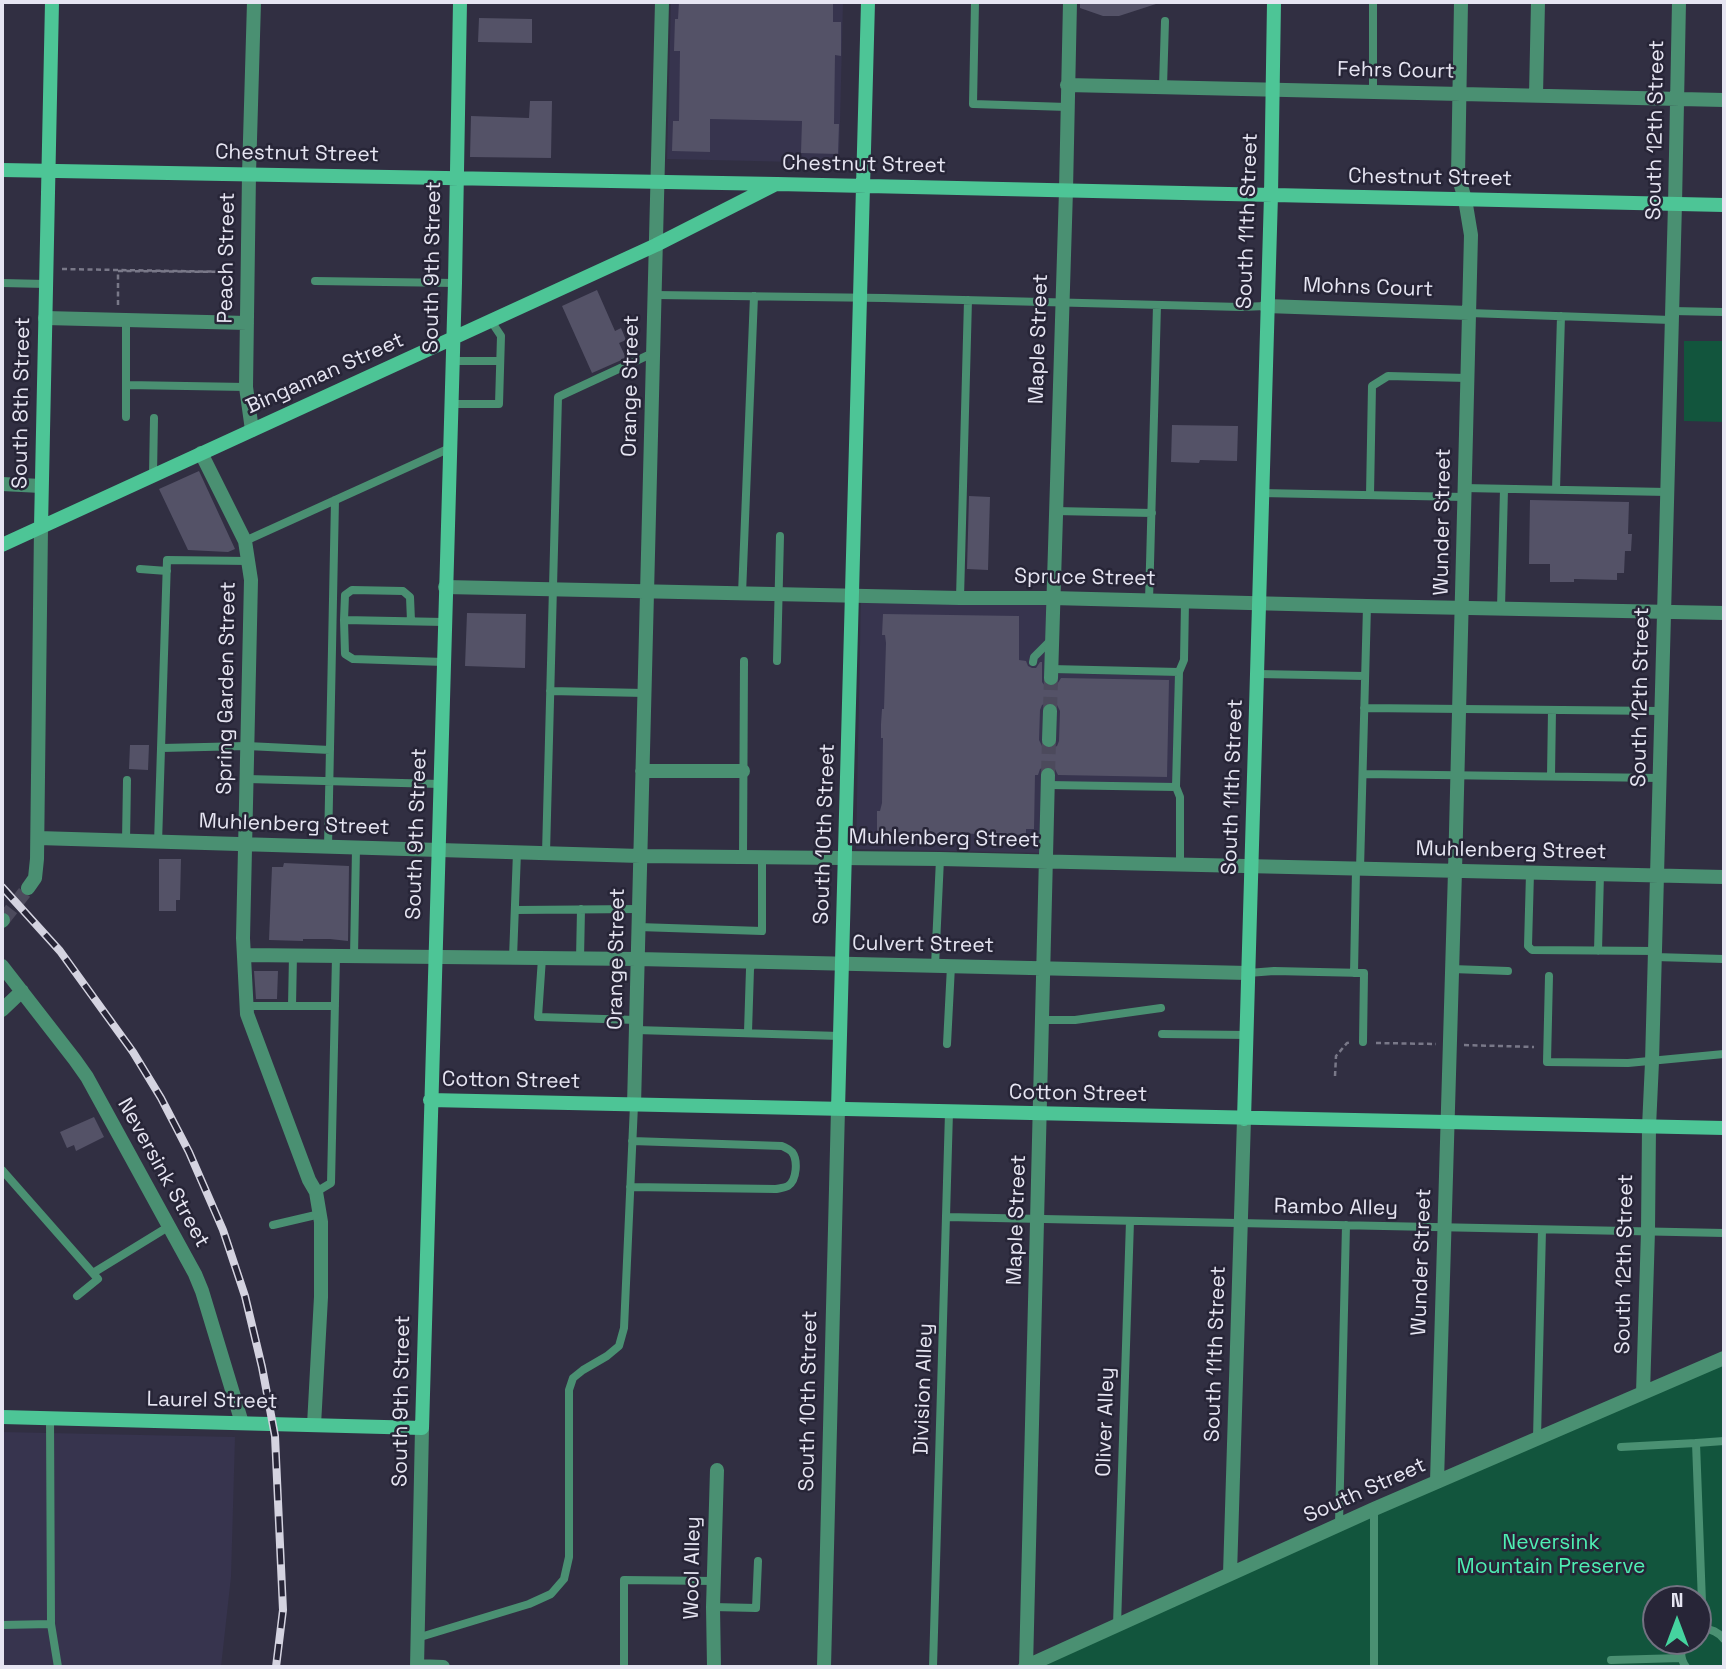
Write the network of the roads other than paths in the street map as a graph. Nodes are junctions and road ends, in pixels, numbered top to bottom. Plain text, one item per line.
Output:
1 (52, 2) edge
2 (254, 2) edge
3 (460, 2) edge
4 (662, 2) edge
5 (868, 2) edge
6 (975, 2) edge
7 (1070, 2) edge
8 (1274, 2) edge
9 (1373, 2) edge
10 (1461, 2) edge
11 (1538, 2) edge
12 (1679, 2) edge
13 (1165, 21) dead end
14 (1067, 85) junction
15 (1163, 87) junction
16 (1272, 90) junction
17 (1373, 92) junction
18 (1459, 94) junction
19 (1536, 95) junction
20 (1677, 99) junction
21 (1724, 100) edge
22 (1067, 107) junction
23 (2, 170) edge
24 (47, 170) junction
25 (249, 174) junction
26 (456, 178) junction
27 (657, 181) junction
28 (777, 184) junction
29 (864, 186) junction
30 (1066, 190) junction
31 (1271, 195) junction
32 (1465, 200) junction
33 (1675, 204) junction
34 (1724, 205) edge
35 (656, 245) junction
36 (315, 281) dead end
37 (2, 283) edge
38 (46, 284) junction
39 (455, 284) junction
40 (654, 295) junction
41 (754, 296) junction
42 (860, 299) junction
43 (968, 300) junction
44 (1061, 303) junction
45 (1157, 305) junction
46 (1266, 306) junction
47 (1724, 312) edge
48 (1469, 313) junction
49 (1672, 315) junction
50 (1561, 316) junction
51 (45, 318) junction
52 (122, 319) junction
53 (491, 321) junction
54 (247, 323) junction
55 (453, 338) junction
56 (653, 354) junction
57 (453, 361) junction
58 (500, 361) junction
59 (1467, 378) junction
60 (126, 385) junction
61 (246, 387) junction
62 (451, 404) junction
63 (126, 417) dead end
64 (154, 418) dead end
65 (252, 430) junction
66 (450, 448) junction
67 (201, 453) junction
68 (153, 475) junction
69 (2, 484) edge
70 (41, 486) junction
71 (1504, 489) junction
72 (1556, 490) junction
73 (1667, 492) junction
74 (1261, 493) junction
75 (1464, 493) junction
76 (1370, 495) junction
77 (335, 500) junction
78 (1055, 511) junction
79 (1152, 513) junction
80 (41, 527) junction
81 (780, 536) dead end
82 (245, 541) junction
83 (2, 545) edge
84 (248, 561) junction
85 (140, 569) dead end
86 (167, 571) junction
87 (445, 587) junction
88 (552, 590) junction
89 (647, 592) junction
90 (743, 594) junction
91 (779, 594) junction
92 (852, 596) junction
93 (960, 598) junction
94 (1052, 598) junction
95 (1149, 601) junction
96 (1185, 601) junction
97 (1259, 603) junction
98 (1367, 606) junction
99 (1462, 607) junction
100 (1501, 608) junction
101 (1664, 611) junction
102 (1724, 613) edge
103 (344, 620) junction
104 (411, 621) junction
105 (444, 622) junction
106 (1051, 640) junction
107 (777, 661) dead end
108 (444, 662) junction
109 (744, 662) dead end
110 (1033, 662) dead end
111 (1179, 672) junction
112 (1051, 673) joint
113 (1257, 674) junction
114 (1365, 677) junction
115 (550, 691) junction
116 (644, 693) junction
117 (1364, 708) junction
118 (1459, 710) junction
119 (1552, 710) junction
120 (1050, 711) tunnel mouth
121 (1661, 711) junction
122 (1049, 740) tunnel mouth
123 (247, 746) junction
124 (162, 748) junction
125 (330, 750) junction
126 (642, 771) junction
127 (743, 771) junction
128 (1363, 774) junction
129 (1457, 775) junction
130 (1551, 776) junction
131 (1660, 778) junction
132 (247, 779) junction
133 (127, 780) dead end
134 (1048, 780) joint
135 (329, 781) junction
136 (440, 784) junction
137 (1176, 787) junction
138 (38, 838) junction
139 (126, 841) junction
140 (158, 842) junction
141 (245, 845) junction
142 (328, 848) junction
143 (356, 848) junction
144 (438, 850) junction
145 (517, 852) junction
146 (546, 853) junction
147 (640, 856) junction
148 (743, 857) junction
149 (762, 857) junction
150 (845, 858) junction
151 (940, 859) junction
152 (1046, 862) junction
153 (1180, 865) junction
154 (1251, 867) junction
155 (1358, 869) junction
156 (1455, 871) junction
157 (1530, 873) junction
158 (1600, 874) junction
159 (1657, 876) junction
160 (1724, 877) edge
161 (29, 888) tunnel mouth
162 (581, 909) junction
163 (639, 909) junction
164 (515, 910) junction
165 (638, 927) junction
166 (1598, 951) junction
167 (1655, 954) junction
168 (244, 955) junction
169 (293, 955) junction
170 (336, 956) junction
171 (354, 956) junction
172 (434, 957) junction
173 (513, 958) junction
174 (542, 958) junction
175 (580, 959) junction
176 (638, 959) junction
177 (1724, 959) edge
178 (752, 962) junction
179 (842, 965) junction
180 (2, 966) edge
181 (935, 966) junction
182 (951, 966) junction
183 (1044, 969) junction
184 (1452, 970) junction
185 (1508, 971) dead end
186 (1248, 973) junction
187 (1354, 973) junction
188 (1549, 976) dead end
189 (22, 991) junction
190 (246, 1006) junction
191 (292, 1006) junction
192 (335, 1006) junction
193 (1161, 1008) dead end
194 (2, 1010) edge
195 (1043, 1020) junction
196 (636, 1025) junction
197 (748, 1032) junction
198 (1161, 1034) dead end
199 (1247, 1035) junction
200 (840, 1036) junction
201 (1363, 1042) road end
202 (947, 1044) dead end
203 (1724, 1054) edge
204 (1653, 1062) junction
205 (430, 1100) junction
206 (634, 1105) junction
207 (838, 1110) junction
208 (949, 1112) junction
209 (1041, 1114) junction
210 (1244, 1118) junction
211 (1447, 1123) junction
212 (1649, 1127) junction
213 (1724, 1128) edge
214 (632, 1141) junction
215 (2, 1170) edge
216 (630, 1187) junction
217 (316, 1192) junction
218 (320, 1214) junction
219 (946, 1217) junction
220 (1038, 1219) junction
221 (1130, 1221) junction
222 (1241, 1223) junction
223 (273, 1225) dead end
224 (1346, 1226) junction
225 (169, 1227) junction
226 (1444, 1228) junction
227 (1542, 1230) junction
228 (1648, 1231) junction
229 (1724, 1233) edge
230 (93, 1273) junction
231 (77, 1296) dead end
232 (1724, 1358) edge
233 (1643, 1393) junction
234 (2, 1417) edge
235 (50, 1418) junction
236 (242, 1423) junction
237 (314, 1425) junction
238 (422, 1428) junction
239 (1537, 1438) junction
240 (1724, 1441) edge
241 (1696, 1443) junction
242 (1621, 1447) dead end
243 (717, 1470) dead end
244 (1437, 1482) junction
245 (1374, 1509) junction
246 (1339, 1524) junction
247 (758, 1561) dead end
248 (1230, 1574) junction
249 (714, 1581) junction
250 (1700, 1585) edge
251 (713, 1607) junction
252 (51, 1624) junction
253 (2, 1625) edge
254 (1117, 1625) junction
255 (417, 1638) junction
256 (1681, 1658) joint
257 (1611, 1660) dead end
258 (58, 1667) edge
259 (417, 1667) edge
260 (443, 1667) edge
261 (624, 1667) edge
262 (713, 1667) edge
263 (824, 1667) edge
264 (933, 1667) edge
265 (1026, 1667) edge
266 (1374, 1667) edge
267 (1686, 1667) edge

1 - 24 street, South 8th Street
2 - 25 street, Peach Street
3 - 26 street, South 9th Street
4 - 27 street, Orange Street
5 - 29 street, South 10th Street
6 - 22 lane
7 - 14 street, Maple Street
8 - 16 street, South 11th Street
9 - 17 lane
10 - 18 street, Wunder Street
11 - 19 street
12 - 20 street, South 12th Street
13 - 15 lane
14 - 15 street, Fehrs Court
14 - 22 street, Maple Street
15 - 16 street, Fehrs Court
16 - 17 street, Fehrs Court
16 - 31 street, South 11th Street
17 - 18 street, Fehrs Court
18 - 19 street, Fehrs Court
18 - 32 street, Wunder Street
19 - 20 street, Fehrs Court
20 - 21 street, Fehrs Court
20 - 33 street, South 12th Street
22 - 30 street, Maple Street
23 - 24 street, Chestnut Street
24 - 25 street, Chestnut Street
24 - 38 street, South 8th Street
25 - 26 street, Chestnut Street
25 - 54 street, Peach Street
26 - 27 street, Chestnut Street
26 - 39 street, South 9th Street
27 - 28 street, Chestnut Street
27 - 35 street, Orange Street
28 - 29 street, Chestnut Street
28 - 35 street, Bingaman Street
29 - 30 street, Chestnut Street
29 - 42 street, South 10th Street
30 - 31 street, Chestnut Street
30 - 44 street, Maple Street
31 - 32 street, Chestnut Street
31 - 46 street, South 11th Street
32 - 33 street, Chestnut Street
32 - 48 street, Wunder Street
33 - 34 street, Chestnut Street
33 - 49 street, South 12th Street
35 - 40 street, Orange Street
35 - 53 street, Bingaman Street
36 - 39 lane
37 - 38 lane
38 - 51 street, South 8th Street
39 - 55 street, South 9th Street
40 - 41 lane
40 - 56 street, Orange Street
41 - 42 lane
41 - 90 lane
42 - 43 lane
42 - 92 street, South 10th Street
43 - 44 lane
43 - 93 lane
44 - 45 lane
44 - 78 street, Maple Street
45 - 46 lane
45 - 79 lane
46 - 48 street, Mohns Court
46 - 74 street, South 11th Street
47 - 49 lane
48 - 50 lane
48 - 59 street, Wunder Street
49 - 50 lane
49 - 73 street, South 12th Street
50 - 72 lane
51 - 52 street
51 - 70 street, South 8th Street
52 - 54 street
52 - 60 lane
53 - 55 street, Bingaman Street
53 - 58 lane
54 - 61 street, Peach Street
55 - 57 street, South 9th Street
55 - 65 street, Bingaman Street
56 - 88 lane
56 - 89 street, Orange Street
57 - 58 lane
57 - 62 street, South 9th Street
58 - 62 lane
59 - 75 street, Wunder Street
59 - 76 lane
60 - 61 lane
60 - 63 lane
61 - 65 street, Peach Street
62 - 66 street, South 9th Street
64 - 68 lane
65 - 67 street, Bingaman Street
66 - 77 lane
66 - 87 street, South 9th Street
67 - 68 street, Bingaman Street
67 - 82 street, Spring Garden Street
68 - 80 street, Bingaman Street
69 - 70 street
70 - 80 street, South 8th Street
71 - 72 lane
71 - 75 lane
71 - 100 lane
72 - 73 lane
73 - 101 street, South 12th Street
74 - 76 lane
74 - 97 street, South 11th Street
75 - 76 lane
75 - 99 street, Wunder Street
77 - 82 lane
77 - 125 lane
78 - 79 lane
78 - 94 street, Maple Street
79 - 95 lane
80 - 83 street, Bingaman Street
80 - 138 street, South 8th Street
81 - 91 lane
82 - 84 street, Spring Garden Street
84 - 86 lane
84 - 123 street, Spring Garden Street
85 - 86 lane
86 - 124 lane
87 - 88 street, Spruce Street
87 - 105 street, South 9th Street
88 - 89 street, Spruce Street
88 - 115 lane
89 - 90 street, Spruce Street
89 - 116 street, Orange Street
90 - 91 street, Spruce Street
91 - 92 street, Spruce Street
91 - 107 lane
92 - 93 street, Spruce Street
92 - 150 street, South 10th Street
93 - 94 street, Spruce Street
94 - 95 street, Spruce Street
94 - 106 street, Maple Street
95 - 96 street, Spruce Street
96 - 97 street, Spruce Street
96 - 111 lane
97 - 98 street, Spruce Street
97 - 113 street, South 11th Street
98 - 99 street, Spruce Street
98 - 114 lane
99 - 100 street, Spruce Street
99 - 118 street, Wunder Street
100 - 101 street, Spruce Street
101 - 102 street, Spruce Street
101 - 121 street, South 12th Street
103 - 104 lane
103 - 104 lane
103 - 108 lane
104 - 105 lane
105 - 108 street, South 9th Street
106 - 110 lane
106 - 112 street, Maple Street
108 - 136 street, South 9th Street
109 - 127 lane
111 - 112 lane
111 - 137 lane
113 - 114 lane
113 - 154 street, South 11th Street
114 - 117 lane
115 - 116 lane
115 - 146 lane
116 - 126 street, Orange Street
117 - 118 lane
117 - 128 lane
118 - 119 lane
118 - 129 street, Wunder Street
119 - 121 lane
119 - 130 lane
120 - 122 street
121 - 131 street, South 12th Street
123 - 124 lane
123 - 125 lane
123 - 132 street, Spring Garden Street
124 - 140 lane
125 - 135 lane
126 - 127 street
126 - 147 street, Orange Street
127 - 148 lane
128 - 129 lane
128 - 155 lane
129 - 130 lane
129 - 156 street, Wunder Street
130 - 131 lane
131 - 159 street, South 12th Street
132 - 135 lane
132 - 141 street, Spring Garden Street
133 - 139 lane
134 - 137 lane
134 - 152 street, Maple Street
135 - 136 lane
135 - 142 lane
136 - 144 street, South 9th Street
137 - 153 lane
138 - 139 street, Muhlenberg Street
138 - 161 street, South 8th Street
139 - 140 street, Muhlenberg Street
140 - 141 street, Muhlenberg Street
141 - 142 street, Muhlenberg Street
141 - 168 street, Spring Garden Street
142 - 143 street, Muhlenberg Street
143 - 144 street, Muhlenberg Street
143 - 171 lane
144 - 145 street, Muhlenberg Street
144 - 172 street, South 9th Street
145 - 146 street, Muhlenberg Street
145 - 164 lane
146 - 147 street, Muhlenberg Street
147 - 148 street, Muhlenberg Street
147 - 163 street, Orange Street
148 - 149 street, Muhlenberg Street
149 - 150 street, Muhlenberg Street
149 - 165 lane
150 - 151 street, Muhlenberg Street
150 - 179 street, South 10th Street
151 - 152 street, Muhlenberg Street
151 - 181 lane
152 - 153 street, Muhlenberg Street
152 - 183 street, Maple Street
153 - 154 street, Muhlenberg Street
154 - 155 street, Muhlenberg Street
154 - 186 street, South 11th Street
155 - 156 street, Muhlenberg Street
155 - 187 lane
156 - 157 street, Muhlenberg Street
156 - 184 street, Wunder Street
157 - 158 street, Muhlenberg Street
157 - 166 lane
158 - 159 street, Muhlenberg Street
158 - 166 lane
159 - 160 street, Muhlenberg Street
159 - 167 street, South 12th Street
162 - 163 lane
162 - 164 lane
162 - 175 lane
163 - 165 street, Orange Street
164 - 173 lane
165 - 176 street, Orange Street
166 - 167 lane
167 - 177 lane
167 - 204 street, South 12th Street
168 - 169 street, Culvert Street
168 - 190 street, Spring Garden Street
169 - 170 street, Culvert Street
169 - 191 lane
170 - 171 street, Culvert Street
170 - 192 lane
171 - 172 street, Culvert Street
172 - 173 street, Culvert Street
172 - 205 street, South 9th Street
173 - 174 street, Culvert Street
174 - 175 street, Culvert Street
174 - 196 lane
175 - 176 street, Culvert Street
176 - 178 street, Culvert Street
176 - 196 street, Orange Street
178 - 179 street, Culvert Street
178 - 197 lane
179 - 181 street, Culvert Street
179 - 200 street, South 10th Street
180 - 189 street, Neversink Street
181 - 182 street, Culvert Street
182 - 183 street, Culvert Street
182 - 202 lane
183 - 186 street, Culvert Street
183 - 195 street, Maple Street
184 - 185 lane
184 - 211 street, Wunder Street
186 - 187 lane, Culvert Street
186 - 199 street, South 11th Street
187 - 201 lane
188 - 204 lane
189 - 194 street
189 - 225 street, Neversink Street
190 - 191 lane
190 - 217 street, Spring Garden Street
191 - 192 lane
192 - 217 lane
193 - 195 lane
195 - 209 street, Maple Street
196 - 197 lane
196 - 206 street, Orange Street
197 - 200 lane
198 - 199 lane
199 - 210 street, South 11th Street
200 - 207 street, South 10th Street
203 - 204 lane
204 - 212 street, South 12th Street
205 - 206 street, Cotton Street
205 - 238 street, South 9th Street
206 - 207 street, Cotton Street
206 - 214 lane
207 - 208 street, Cotton Street
207 - 263 street, South 10th Street
208 - 209 street, Cotton Street
208 - 219 lane, Division Alley
209 - 210 street, Cotton Street
209 - 220 street, Maple Street
210 - 211 street, Cotton Street
210 - 222 street, South 11th Street
211 - 212 street, Cotton Street
211 - 226 street, Wunder Street
212 - 213 street, Cotton Street
212 - 228 street, South 12th Street
214 - 216 lane
214 - 216 lane
215 - 230 lane
216 - 255 lane
217 - 218 street, Spring Garden Street
218 - 223 lane
218 - 237 street, Spring Garden Street
219 - 220 lane, Rambo Alley
219 - 264 lane, Division Alley
220 - 221 lane, Rambo Alley
220 - 265 street, Maple Street
221 - 222 lane, Rambo Alley
221 - 254 lane, Oliver Alley
222 - 224 lane, Rambo Alley
222 - 248 street, South 11th Street
224 - 226 lane, Rambo Alley
224 - 246 lane
225 - 230 lane
225 - 236 street, Neversink Street
226 - 227 lane, Rambo Alley
226 - 244 street, Wunder Street
227 - 228 lane, Rambo Alley
227 - 239 lane
228 - 229 lane, Rambo Alley
228 - 233 street, South 12th Street
230 - 231 lane
232 - 233 street, South Street
233 - 239 street, South Street
234 - 235 street, Laurel Street
235 - 236 street, Laurel Street
235 - 252 lane
236 - 237 street, Laurel Street
237 - 238 street, Laurel Street
238 - 255 street, South 9th Street
239 - 244 street, South Street
240 - 241 lane
241 - 242 lane
241 - 250 lane
243 - 249 street, Wool Alley
244 - 245 street, South Street
245 - 246 street, South Street
245 - 266 lane
246 - 248 street, South Street
247 - 251 lane
248 - 254 street, South Street
249 - 251 street, Wool Alley
249 - 261 lane
251 - 262 street, Wool Alley
252 - 253 lane
252 - 258 lane
254 - 265 street, South Street
255 - 259 street, South 9th Street
256 - 257 lane
256 - 267 lane
259 - 260 street

